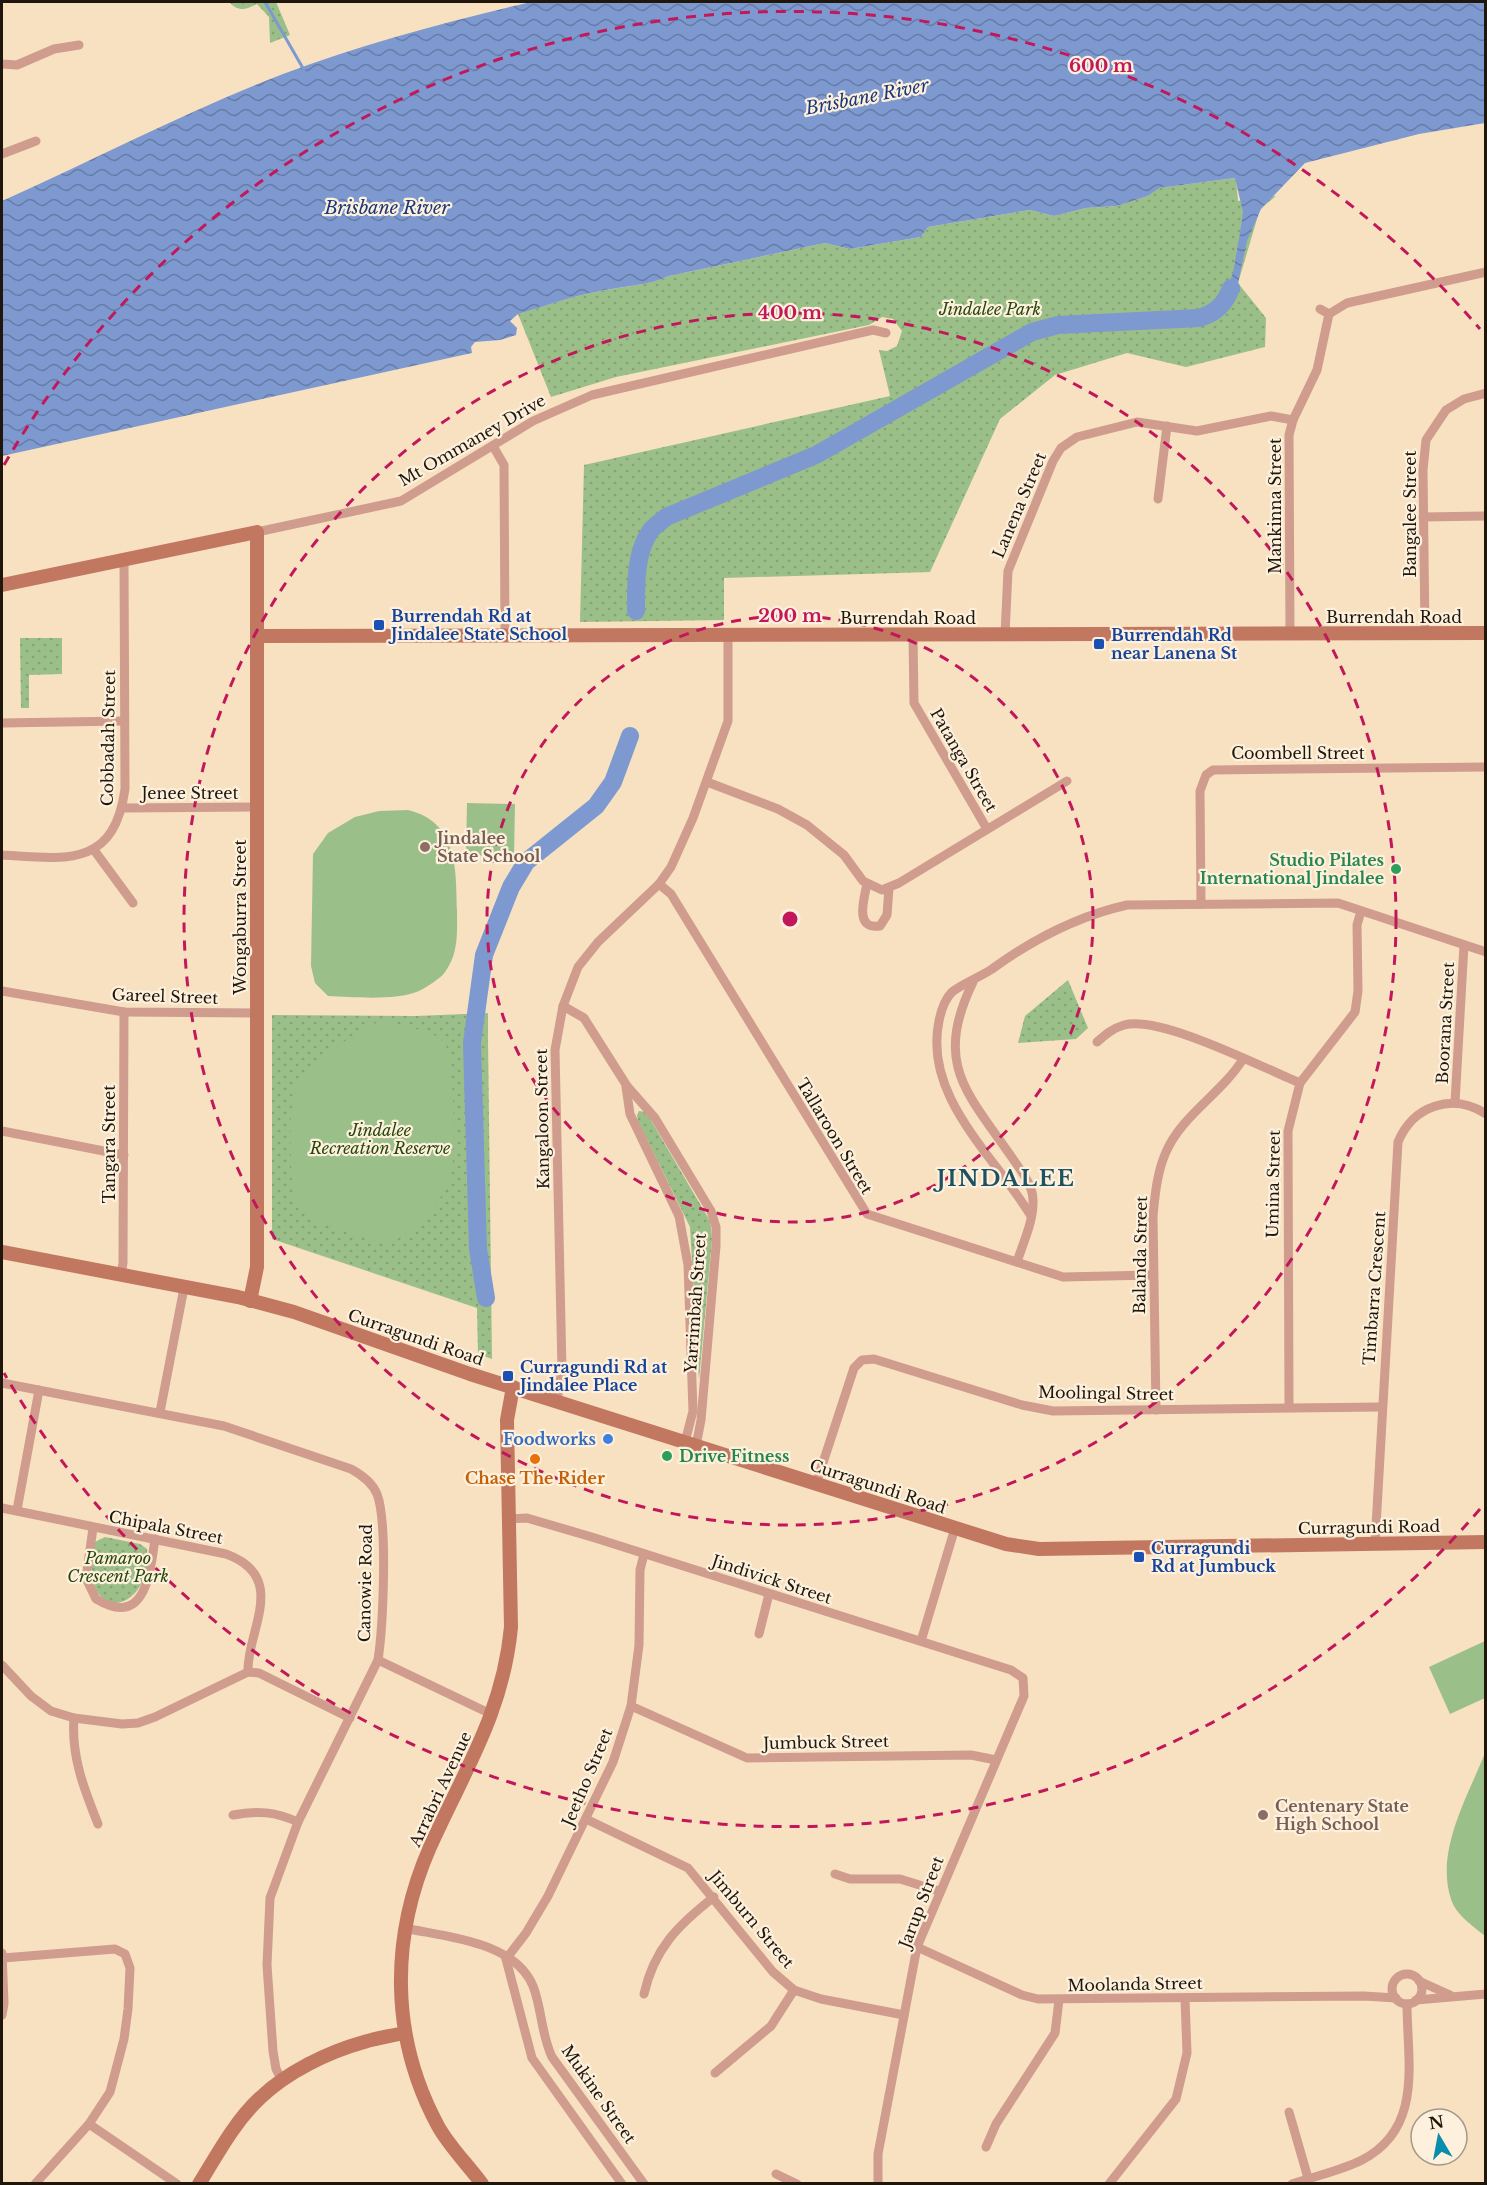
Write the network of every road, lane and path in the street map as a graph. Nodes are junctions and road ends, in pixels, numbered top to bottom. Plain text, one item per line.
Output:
1 (79, 45) dead end
2 (2, 64) edge
3 (36, 141) dead end
4 (2, 154) edge
5 (1485, 272) edge
6 (886, 333) dead end
7 (1485, 393) edge
8 (1293, 420) junction
9 (1167, 426) junction
10 (493, 446) junction
11 (1158, 499) dead end
12 (1485, 516) edge
13 (1423, 517) junction
14 (257, 532) junction
15 (124, 560) junction
16 (2, 585) edge
17 (1290, 633) junction
18 (1425, 633) junction
19 (1485, 633) edge
20 (913, 634) junction
21 (1005, 634) junction
22 (505, 635) junction
23 (728, 635) junction
24 (258, 636) junction
25 (124, 721) junction
26 (2, 723) edge
27 (1485, 767) edge
28 (1067, 781) dead end
29 (707, 782) junction
30 (257, 807) junction
31 (123, 808) junction
32 (987, 829) junction
33 (94, 850) junction
34 (2, 855) edge
35 (659, 884) junction
36 (867, 884) junction
37 (889, 888) junction
38 (133, 903) dead end
39 (1201, 904) junction
40 (1361, 911) junction
41 (1464, 945) junction
42 (1485, 952) edge
43 (973, 982) junction
44 (2, 991) edge
45 (563, 1006) junction
46 (124, 1012) junction
47 (256, 1013) junction
48 (1097, 1042) dead end
49 (1243, 1059) junction
50 (624, 1082) junction
51 (1300, 1083) junction
52 (1455, 1103) junction
53 (1485, 1114) edge
54 (2, 1131) edge
55 (124, 1155) junction
56 (1031, 1216) junction
57 (2, 1252) edge
58 (1017, 1262) junction
59 (121, 1275) junction
60 (1153, 1275) junction
61 (184, 1288) junction
62 (250, 1301) junction
63 (2, 1383) edge
64 (513, 1387) junction
65 (39, 1390) junction
66 (557, 1401) junction
67 (1289, 1407) junction
68 (1381, 1407) junction
69 (1156, 1410) junction
70 (160, 1412) junction
71 (691, 1444) junction
72 (816, 1484) junction
73 (2, 1508) edge
74 (17, 1510) junction
75 (509, 1519) junction
76 (93, 1528) junction
77 (955, 1528) junction
78 (155, 1539) junction
79 (1485, 1542) edge
80 (1375, 1544) junction
81 (644, 1554) junction
82 (770, 1594) junction
83 (759, 1634) dead end
84 (921, 1641) junction
85 (378, 1660) junction
86 (2, 1665) edge
87 (248, 1672) junction
88 (1023, 1678) joint
89 (631, 1706) junction
90 (493, 1715) junction
91 (74, 1718) junction
92 (350, 1718) junction
93 (996, 1760) junction
94 (233, 1815) dead end
95 (586, 1819) junction
96 (298, 1822) junction
97 (98, 1824) dead end
98 (835, 1874) dead end
99 (939, 1891) junction
100 (714, 1897) junction
101 (404, 1928) junction
102 (917, 1947) junction
103 (2, 1955) edge
104 (506, 1959) junction
105 (1419, 1981) junction
106 (1392, 1984) junction
107 (794, 1990) junction
108 (644, 1994) dead end
109 (1452, 1995) junction
110 (1485, 1995) edge
111 (1364, 1996) junction
112 (1396, 1998) junction
113 (1185, 1999) junction
114 (1059, 2000) junction
115 (1411, 2002) junction
116 (2, 2015) edge
117 (904, 2015) junction
118 (404, 2033) junction
119 (715, 2073) dead end
120 (282, 2080) junction
121 (1289, 2112) dead end
122 (90, 2124) junction
123 (986, 2147) dead end
124 (776, 2174) dead end
125 (1308, 2178) junction
126 (35, 2184) edge
127 (177, 2184) edge
128 (199, 2184) edge
129 (482, 2184) edge
130 (622, 2184) edge
131 (644, 2184) edge
132 (797, 2184) edge
133 (878, 2184) edge
134 (1109, 2184) edge
135 (1292, 2184) edge

1 - 2 street
3 - 4 street
5 - 8 street, Mankinna Street
6 - 10 street, Mt Ommaney Drive
7 - 13 street, Bangalee Street
8 - 9 street, Lanena Street
8 - 17 street, Mankinna Street
9 - 11 street
9 - 21 street, Lanena Street
10 - 14 street, Mt Ommaney Drive
10 - 22 street
12 - 13 street
13 - 18 street, Bangalee Street
14 - 15 street, Mt Ommaney Drive
14 - 24 street, Wongaburra Street
15 - 16 street, Mt Ommaney Drive
15 - 25 street, Cobbadah Street
17 - 18 street, Burrendah Road
17 - 21 street, Burrendah Road
18 - 19 street, Burrendah Road
20 - 21 street, Burrendah Road
20 - 23 street, Burrendah Road
20 - 32 street, Patanga Street
22 - 23 street, Burrendah Road
22 - 24 street, Burrendah Road
23 - 29 street, Kangaloon Street
24 - 30 street, Wongaburra Street
25 - 26 street
25 - 31 street, Cobbadah Street
27 - 39 street, Coombell Street
28 - 32 street
29 - 35 street, Kangaloon Street
29 - 36 street
30 - 31 street, Jenee Street
30 - 47 street, Wongaburra Street
31 - 33 street, Cobbadah Street
32 - 37 street
33 - 34 street
33 - 38 street
35 - 45 street, Kangaloon Street
35 - 58 street, Tallaroon Street
36 - 37 street
36 - 37 street
39 - 40 street
39 - 43 street
40 - 41 street
40 - 51 street, Umina Street
41 - 42 street
41 - 52 street, Boorana Street
43 - 56 street
43 - 56 street
44 - 46 street, Gareel Street
45 - 50 street, Yarrimbah Street
45 - 66 street, Kangaloon Street
46 - 47 street, Gareel Street
46 - 55 street, Tangara Street
47 - 62 street, Wongaburra Street
48 - 49 street
49 - 51 street
49 - 60 street, Balanda Street
50 - 71 street, Yarrimbah Street
50 - 71 street, Yarrimbah Street
51 - 67 street, Umina Street
52 - 53 street
52 - 68 street, Timbarra Crescent
54 - 55 street
55 - 59 street, Tangara Street
56 - 58 street
57 - 59 street, Curragundi Road
58 - 60 street, Tallaroon Street
59 - 61 street, Curragundi Road
60 - 69 street, Balanda Street
61 - 62 street, Curragundi Road
61 - 70 street
62 - 64 street, Curragundi Road
63 - 65 street, Canowie Road
64 - 66 street, Curragundi Road
64 - 75 street, Arrabri Avenue
65 - 70 street, Canowie Road
65 - 74 street
66 - 71 street, Curragundi Road
67 - 68 street, Moolingal Street
67 - 69 street, Moolingal Street
68 - 80 street, Timbarra Crescent
69 - 72 street, Moolingal Street
70 - 85 street, Canowie Road
71 - 72 street, Curragundi Road
72 - 77 street, Curragundi Road
73 - 74 street, Chipala Street
74 - 76 street, Chipala Street
75 - 81 street, Jindivick Street
75 - 90 street, Arrabri Avenue
76 - 78 street, Chipala Street
76 - 78 street
77 - 80 street, Curragundi Road
77 - 84 street
78 - 87 street, Chipala Street
79 - 80 street, Curragundi Road
81 - 82 street, Jindivick Street
81 - 89 street, Jeetho Street
82 - 83 street
82 - 84 street, Jindivick Street
84 - 88 street, Jindivick Street
85 - 90 street
85 - 92 street, Canowie Road
86 - 91 street
87 - 91 street
87 - 92 street
88 - 93 street, Jarup Street
89 - 93 street, Jumbuck Street
89 - 95 street, Jeetho Street
90 - 101 street, Arrabri Avenue
91 - 97 street
92 - 96 street, Canowie Road
93 - 99 street, Jarup Street
94 - 96 street
95 - 100 street, Jimburn Street
95 - 104 street, Jeetho Street
96 - 120 street, Canowie Road
98 - 99 street
99 - 102 street, Jarup Street
100 - 107 street, Jimburn Street
100 - 108 street
101 - 104 street, Mukine Street
101 - 118 street, Arrabri Avenue
102 - 114 street, Moolanda Street
102 - 117 street, Jarup Street
103 - 116 street
103 - 122 street
104 - 130 street, Mukine Street
104 - 131 street, Mukine Street
105 - 106 street
105 - 109 street
105 - 115 street
106 - 111 street, Moolanda Street
106 - 112 street
107 - 117 street, Jimburn Street
107 - 119 street
109 - 110 street
109 - 115 street
111 - 112 street, Moolanda Street
111 - 113 street, Moolanda Street
112 - 115 street
113 - 114 street, Moolanda Street
113 - 134 street
114 - 123 street
115 - 125 street
117 - 133 street, Jarup Street
118 - 120 street
118 - 129 street, Arrabri Avenue
120 - 128 street
121 - 125 street
122 - 126 street
122 - 127 street
124 - 132 street
125 - 135 street

